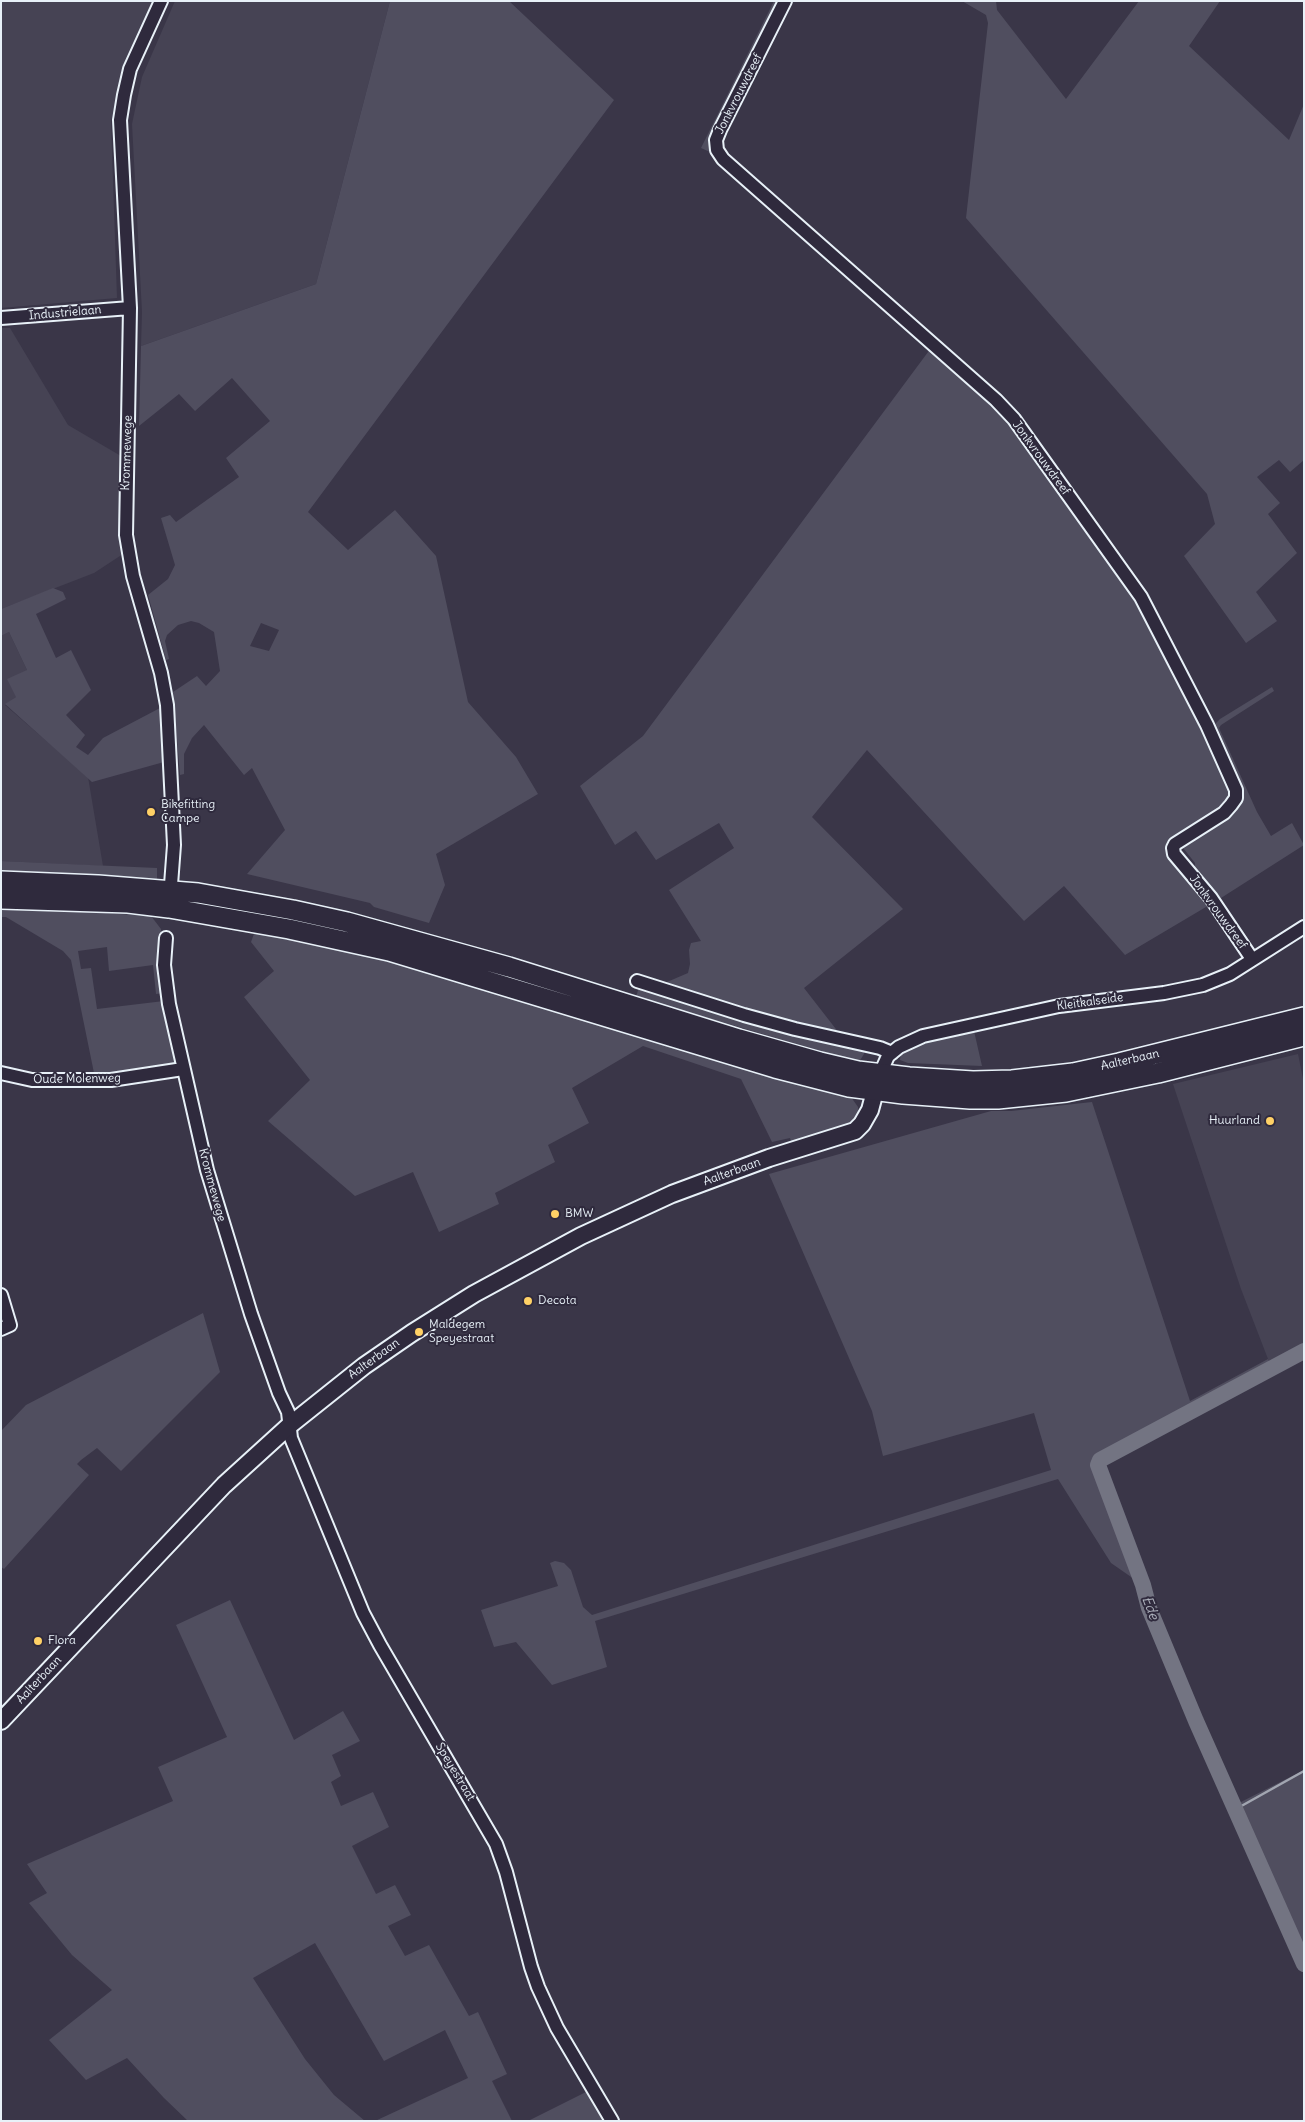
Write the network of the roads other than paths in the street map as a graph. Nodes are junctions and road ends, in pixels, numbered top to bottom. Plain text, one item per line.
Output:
1 (161, 1) edge
2 (785, 1) edge
3 (130, 308) junction
4 (1, 318) edge
5 (1, 881) edge
6 (1, 899) edge
7 (170, 900) junction
8 (1304, 927) edge
9 (166, 938) dead end
10 (1252, 959) junction
11 (637, 982) dead end
12 (1304, 1016) edge
13 (1304, 1036) edge
14 (892, 1053) junction
15 (183, 1069) junction
16 (1, 1073) edge
17 (877, 1083) junction
18 (1, 1295) edge
19 (5, 1327) edge
20 (290, 1425) junction
21 (1, 1721) edge
22 (612, 2121) edge

1 - 3 street, Krommewege
2 - 10 street, Jonkvrouwdreef
3 - 4 street, Industrielaan
3 - 7 street, Krommewege
5 - 7 highway
6 - 7 highway
7 - 17 highway
8 - 10 street, Kleitkalseide
9 - 15 street, Krommewege
10 - 14 street, Kleitkalseide
11 - 14 street
12 - 17 highway, Aalterbaan
13 - 17 highway, Aalterbaan
14 - 17 street, Kleitkalseide
15 - 16 street, Oude Molenweg
15 - 20 street, Krommewege
17 - 20 main road, Aalterbaan
18 - 19 street
20 - 21 main road, Aalterbaan
20 - 22 street, Speyestraat

